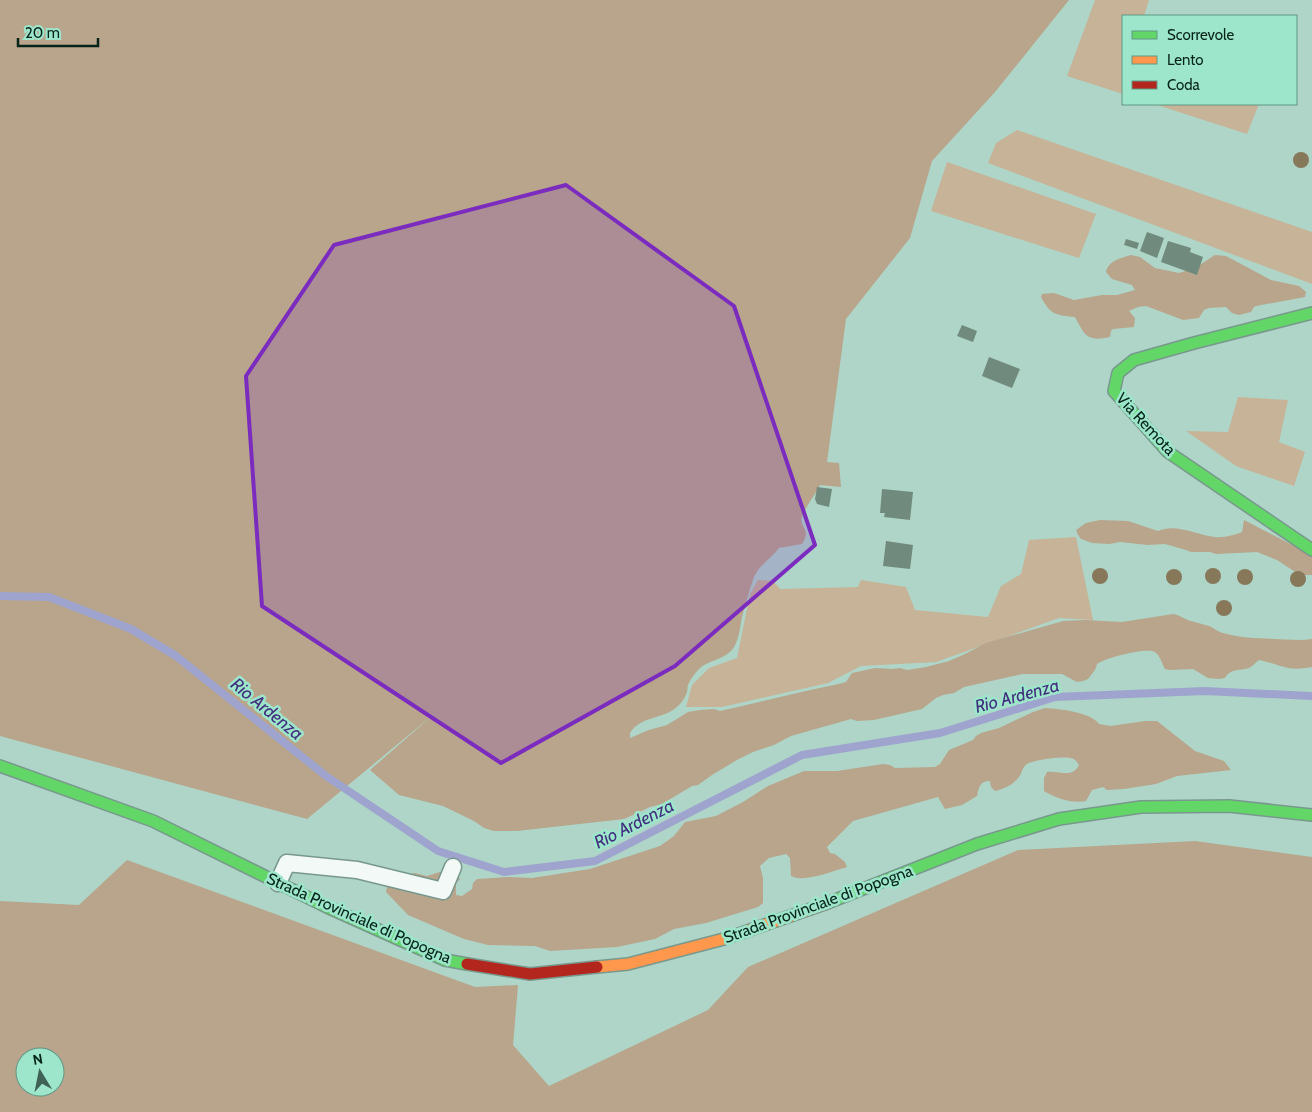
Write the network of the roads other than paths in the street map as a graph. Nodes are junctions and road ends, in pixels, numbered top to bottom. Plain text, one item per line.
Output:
1 (1312, 313) edge
2 (1312, 550) edge
3 (0, 766) edge
4 (1312, 815) edge
5 (453, 867) dead end
6 (278, 883) junction

1 - 2 main road, Via Remota
3 - 6 main road, Strada Provinciale di Popogna
4 - 6 main road, Strada Provinciale di Popogna
5 - 6 lane

